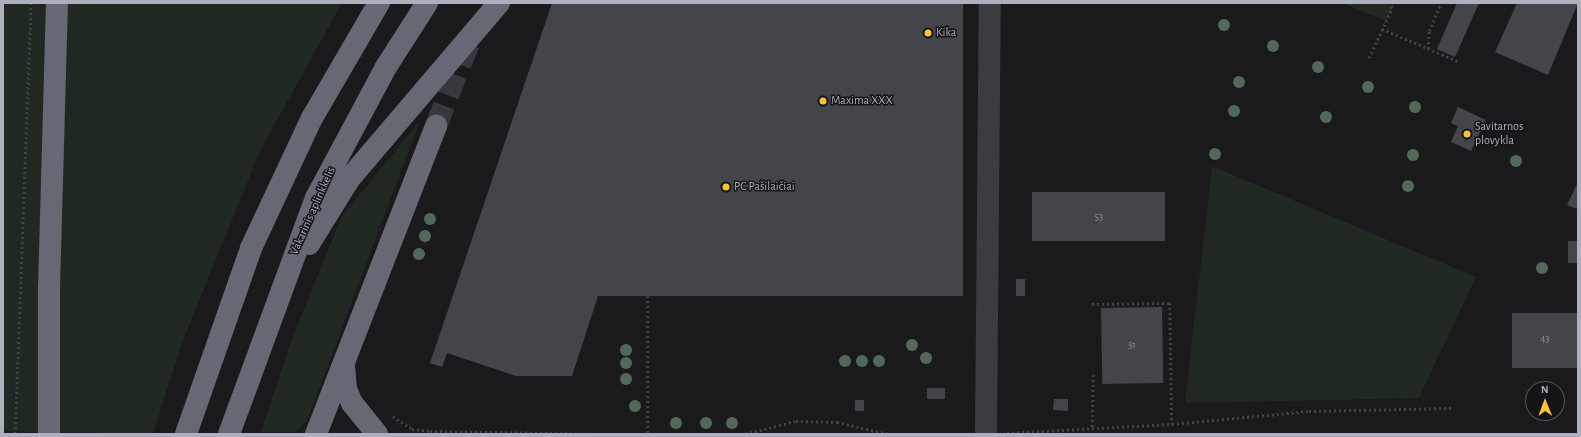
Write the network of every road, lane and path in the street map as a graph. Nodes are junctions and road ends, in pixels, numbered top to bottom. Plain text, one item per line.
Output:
1 (31, 3) edge
2 (57, 3) edge
3 (379, 3) edge
4 (426, 3) edge
5 (499, 3) edge
6 (990, 3) edge
7 (1389, 3) edge
8 (1441, 3) edge
9 (1382, 29) junction
10 (1428, 49) junction
11 (1369, 58) dead end
12 (1460, 62) dead end
13 (436, 126) tunnel mouth
14 (324, 203) junction
15 (648, 296) dead end
16 (1092, 304) dead end
17 (344, 363) junction
18 (1093, 375) dead end
19 (1452, 408) dead end
20 (361, 416) junction
21 (1172, 424) junction
22 (1092, 427) junction
23 (986, 433) edge
24 (15, 434) edge
25 (49, 434) edge
26 (186, 434) edge
27 (229, 434) edge
28 (316, 434) edge
29 (377, 434) edge
30 (610, 434) edge
31 (648, 434) edge
32 (745, 434) edge

1 - 24 path
2 - 25 highway
3 - 26 highway
4 - 14 highway, Vakarinis aplinkkelis
5 - 14 highway
6 - 23 street
7 - 9 path
8 - 10 path
9 - 10 path
9 - 11 path
10 - 12 path
13 - 17 highway
14 - 27 highway, Vakarinis aplinkkelis
15 - 31 path
16 - 21 path
17 - 20 highway
17 - 28 highway
18 - 22 path
19 - 21 path
20 - 29 highway
20 - 30 path
21 - 22 path
22 - 23 path
23 - 32 path

